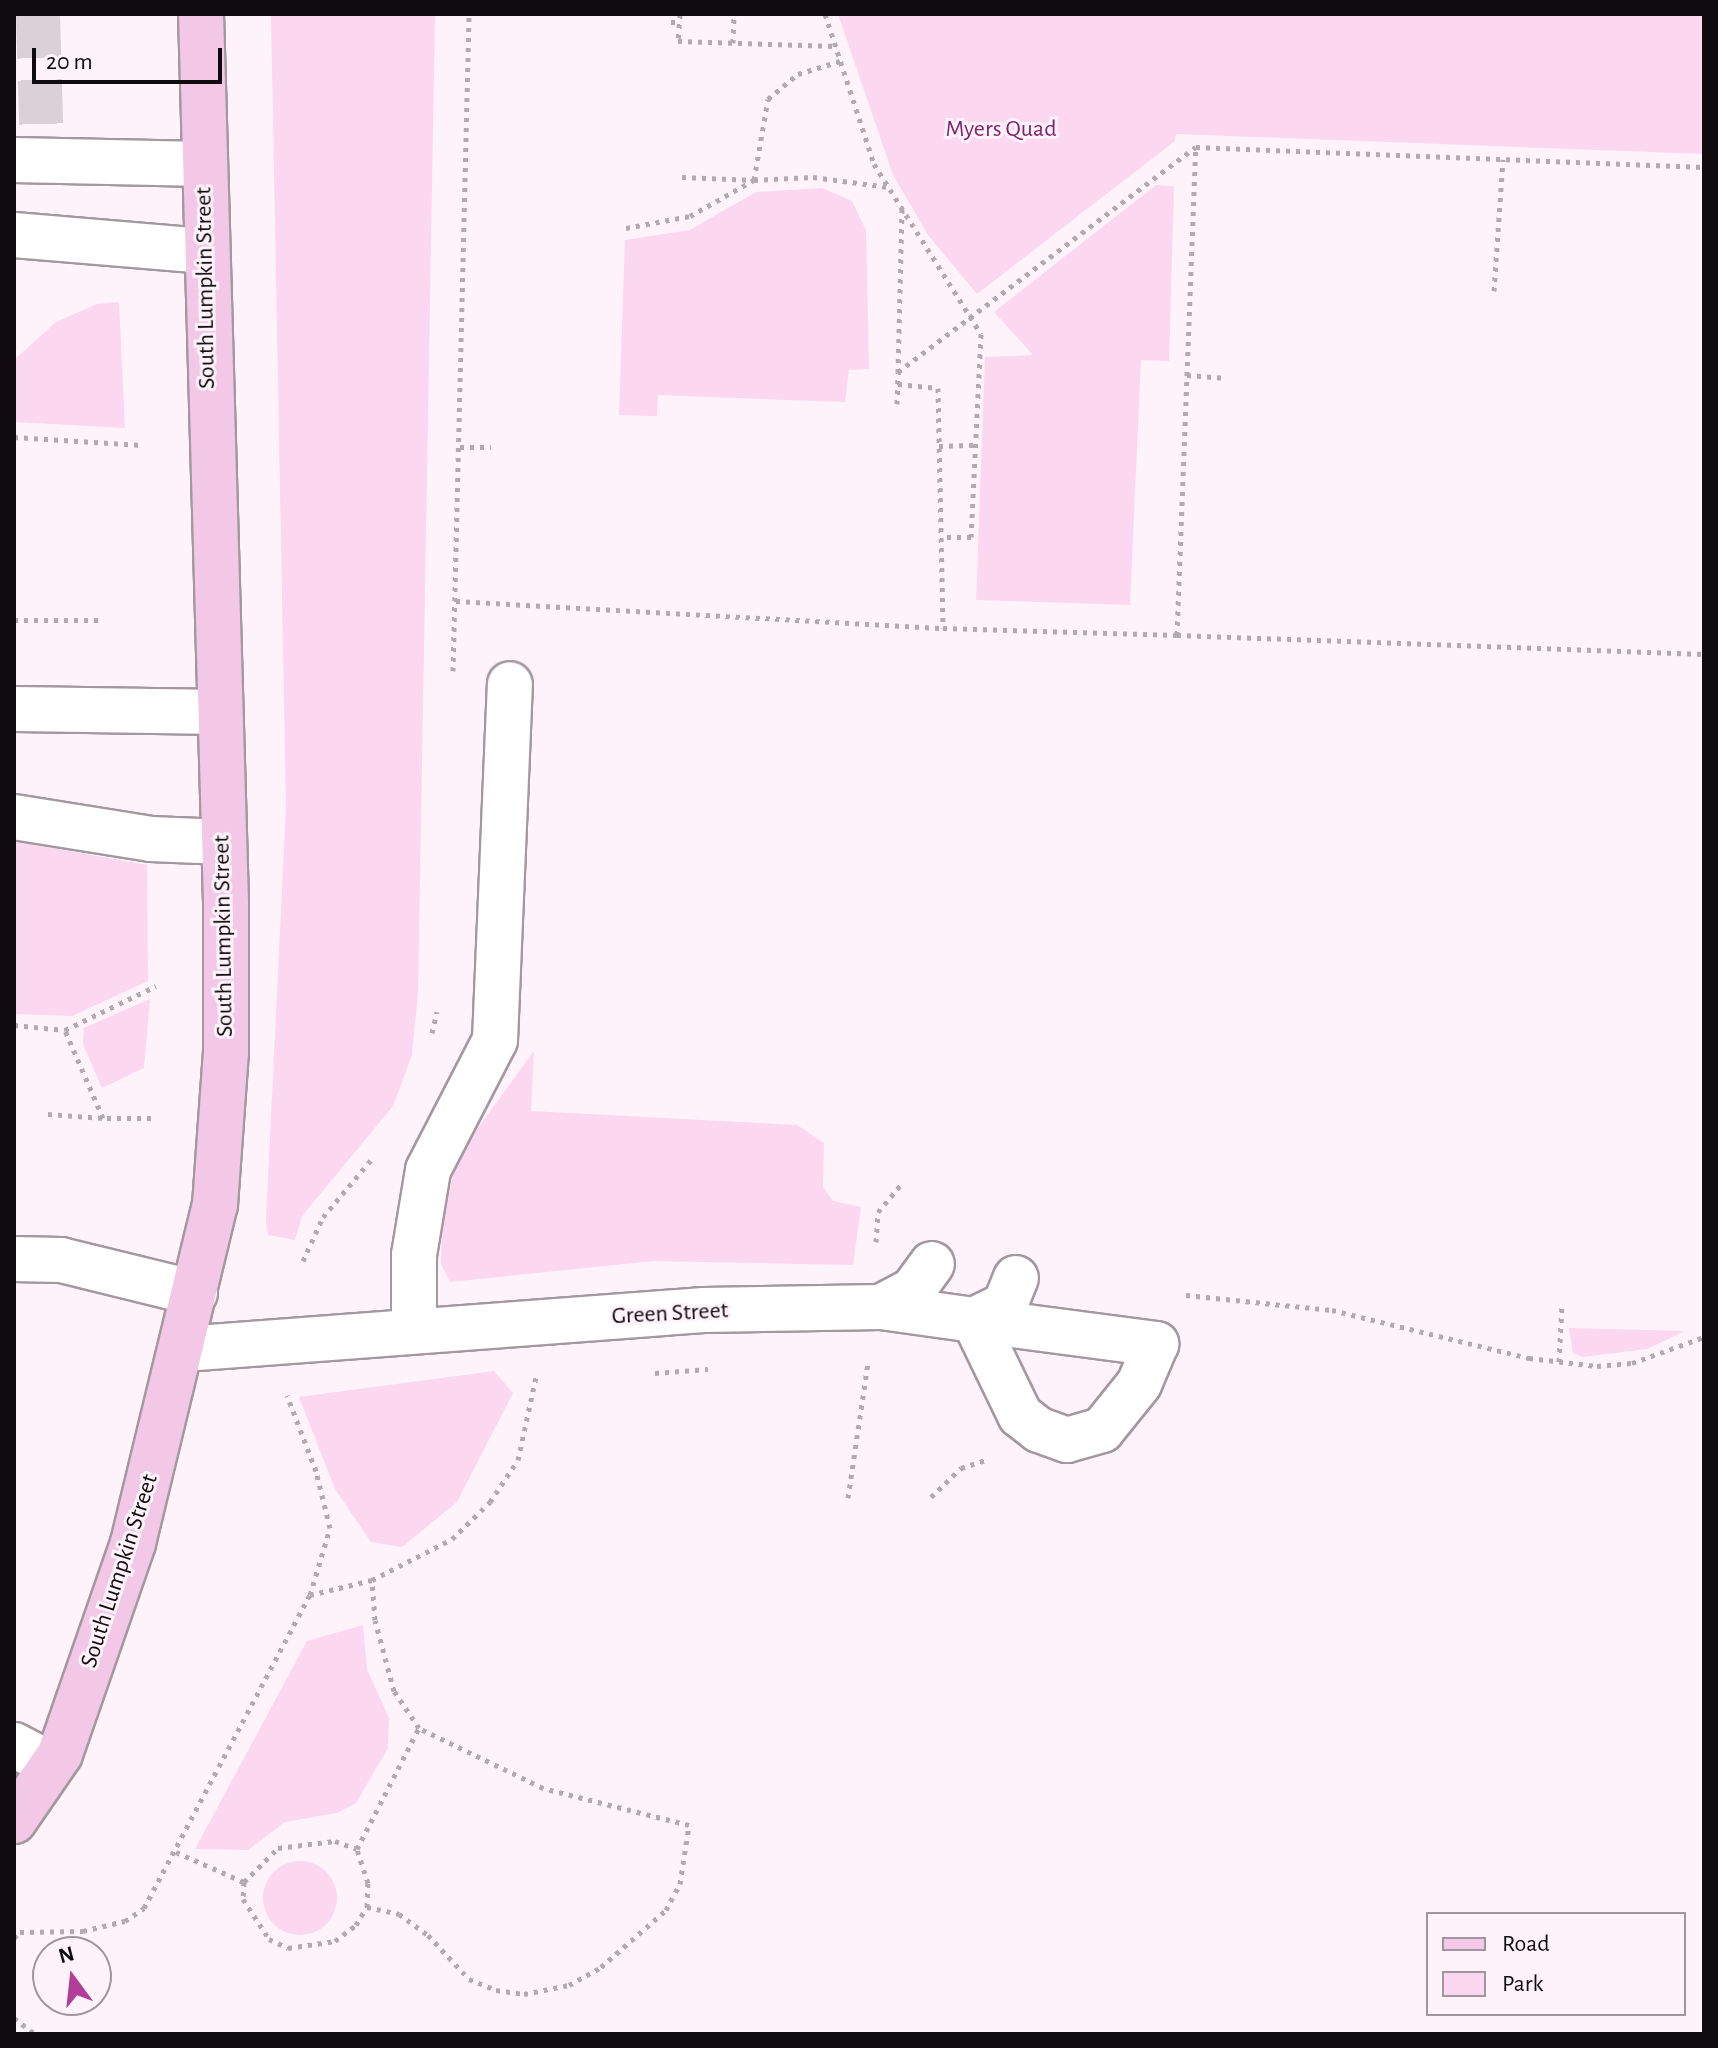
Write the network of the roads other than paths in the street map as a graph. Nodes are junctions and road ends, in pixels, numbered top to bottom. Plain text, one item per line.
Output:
1 (201, 14) edge
2 (14, 160) edge
3 (204, 164) junction
4 (14, 235) edge
5 (206, 251) junction
6 (510, 684) dead end
7 (14, 709) edge
8 (219, 712) junction
9 (14, 817) edge
10 (224, 842) junction
11 (17, 1264) edge
12 (932, 1264) dead end
13 (1016, 1278) dead end
14 (195, 1293) junction
15 (974, 1320) junction
16 (875, 1328) junction
17 (414, 1331) junction
18 (184, 1349) junction
19 (14, 1745) edge
20 (52, 1765) junction
21 (14, 1821) edge

1 - 3 main road, South Lumpkin Street
2 - 3 lane
3 - 5 main road, South Lumpkin Street
4 - 5 lane
5 - 8 main road, South Lumpkin Street
6 - 17 lane
7 - 8 lane
8 - 10 main road, South Lumpkin Street
9 - 10 lane
10 - 14 main road, South Lumpkin Street
11 - 14 lane
12 - 16 lane
13 - 15 lane
14 - 18 main road, South Lumpkin Street
15 - 15 lane, Green Street
15 - 16 lane, Green Street
16 - 17 lane, Green Street
17 - 18 lane, Green Street
18 - 20 main road, South Lumpkin Street
19 - 20 lane
20 - 21 main road, South Lumpkin Street

